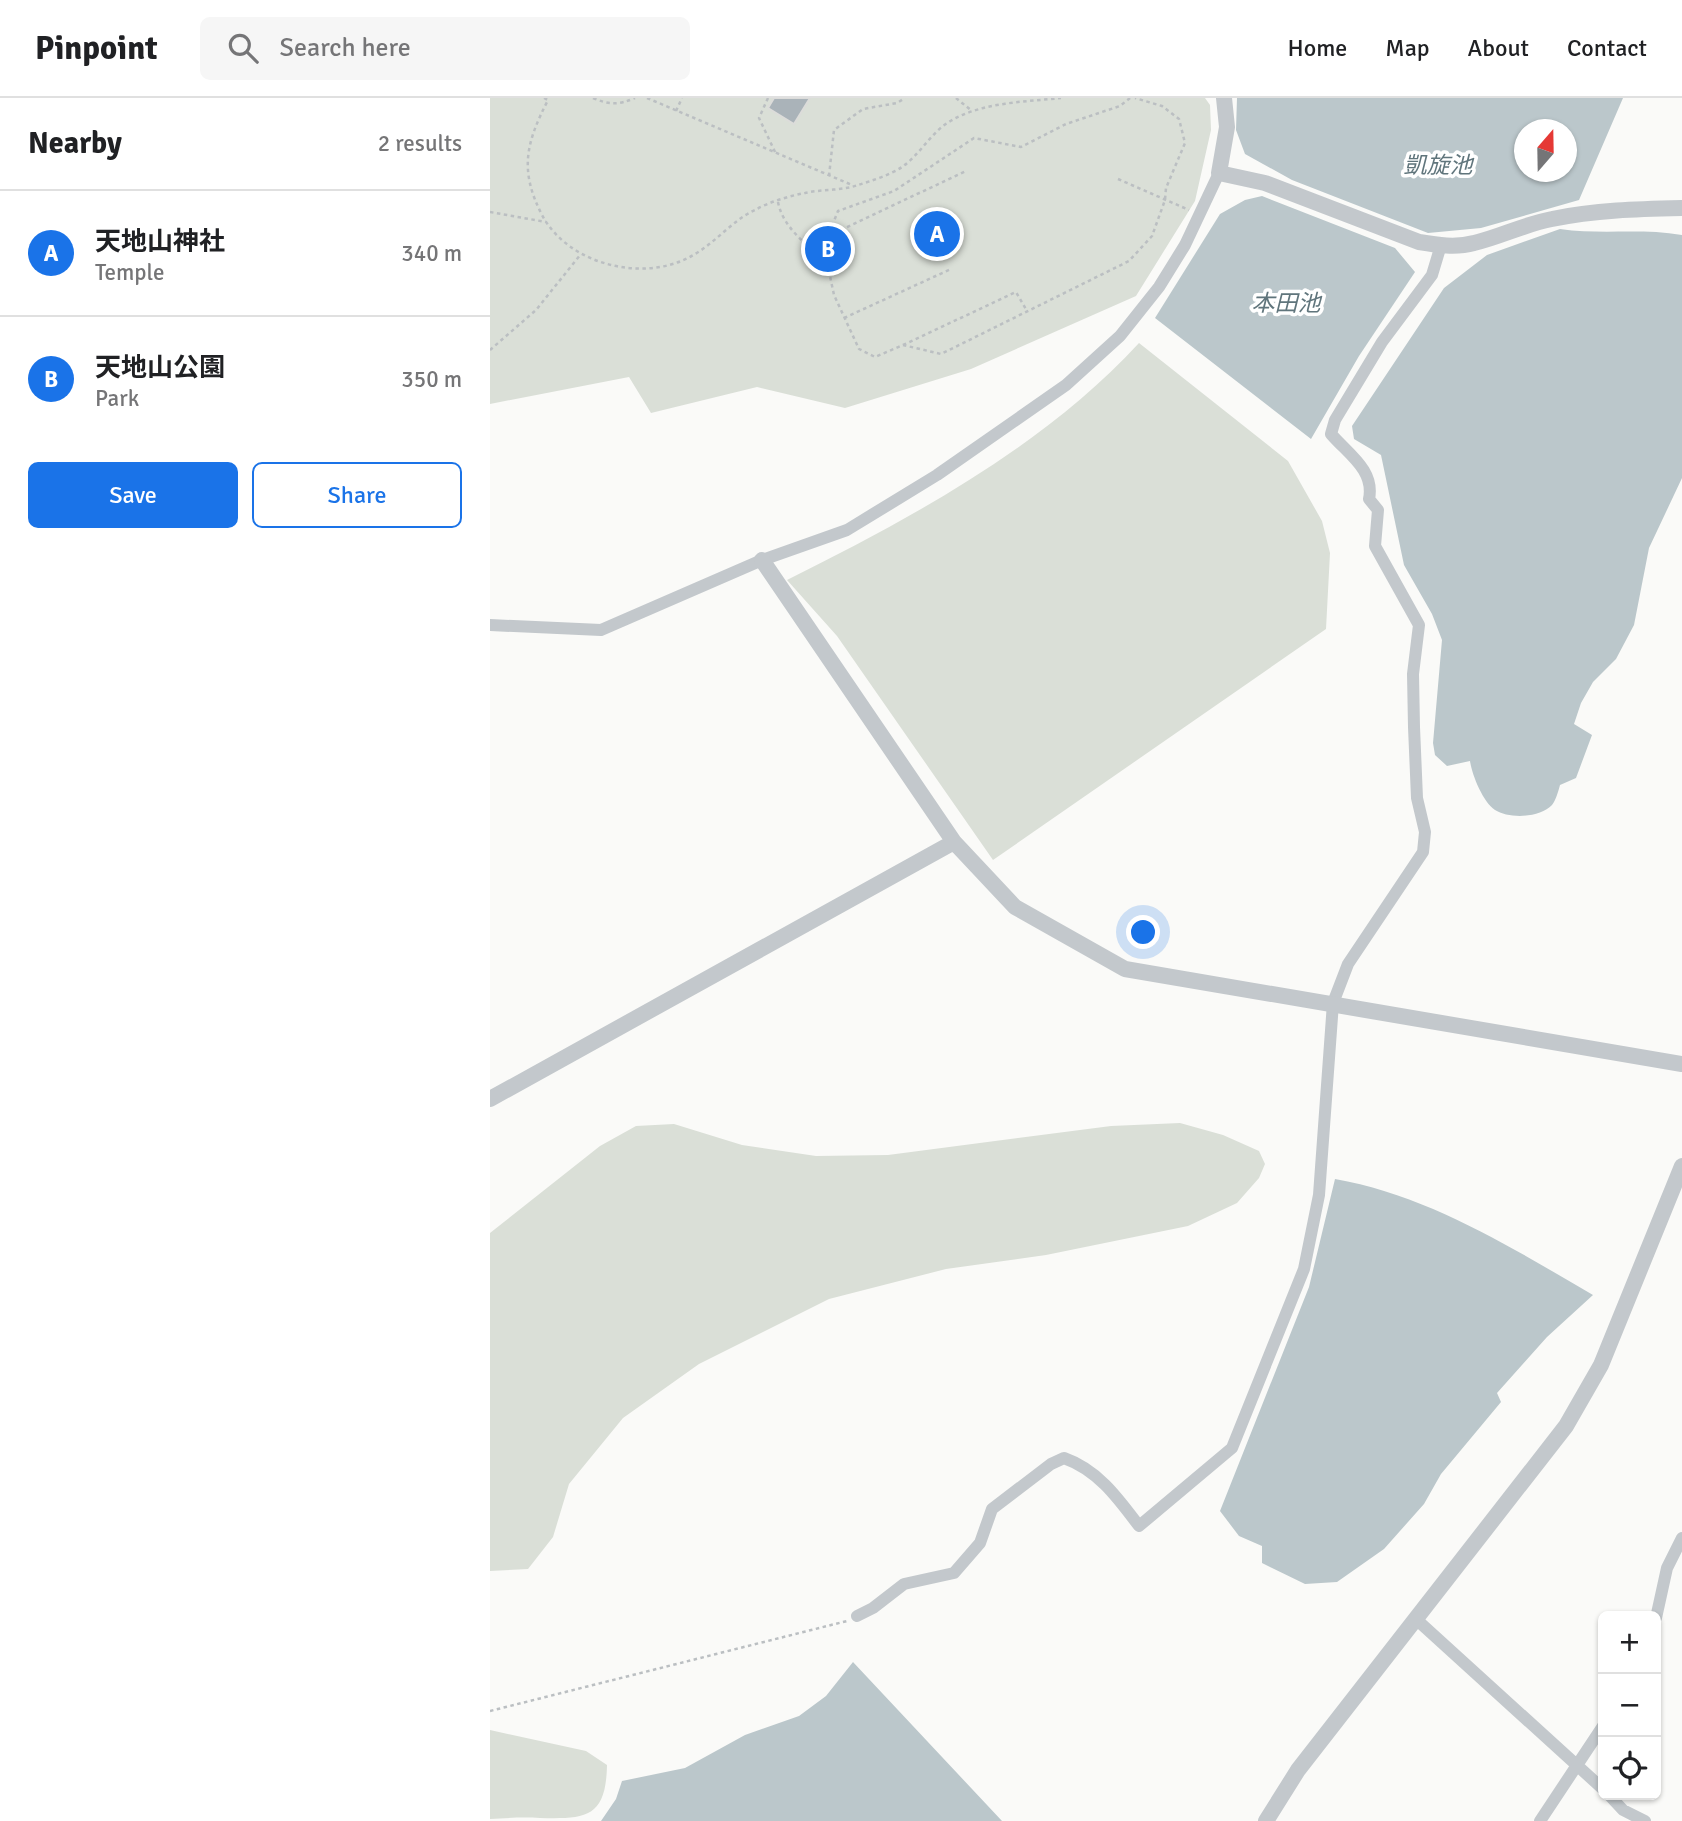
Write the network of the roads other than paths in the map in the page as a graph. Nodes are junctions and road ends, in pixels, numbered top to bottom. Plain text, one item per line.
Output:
1 (1224, 98) edge
2 (1219, 173) junction
3 (1682, 208) edge
4 (1441, 245) junction
5 (762, 560) junction
6 (490, 625) edge
7 (954, 842) junction
8 (1333, 1003) junction
9 (1682, 1064) edge
10 (490, 1099) edge
11 (1682, 1166) edge
12 (1682, 1538) edge
13 (1658, 1611) edge
14 (857, 1616) road end
15 (1417, 1620) junction
16 (1598, 1733) edge
17 (1578, 1763) junction
18 (1598, 1784) edge
19 (1614, 1800) edge
20 (1266, 1821) edge
21 (1540, 1821) edge
22 (1645, 1821) edge

1 - 2 street
2 - 4 street
2 - 5 street
3 - 4 street
4 - 8 street
5 - 6 street
5 - 7 street
7 - 8 street
7 - 10 street
8 - 9 street
8 - 14 street
11 - 15 street
12 - 13 street
15 - 17 street
15 - 20 street
16 - 17 street
17 - 18 street
17 - 21 street
19 - 22 street

